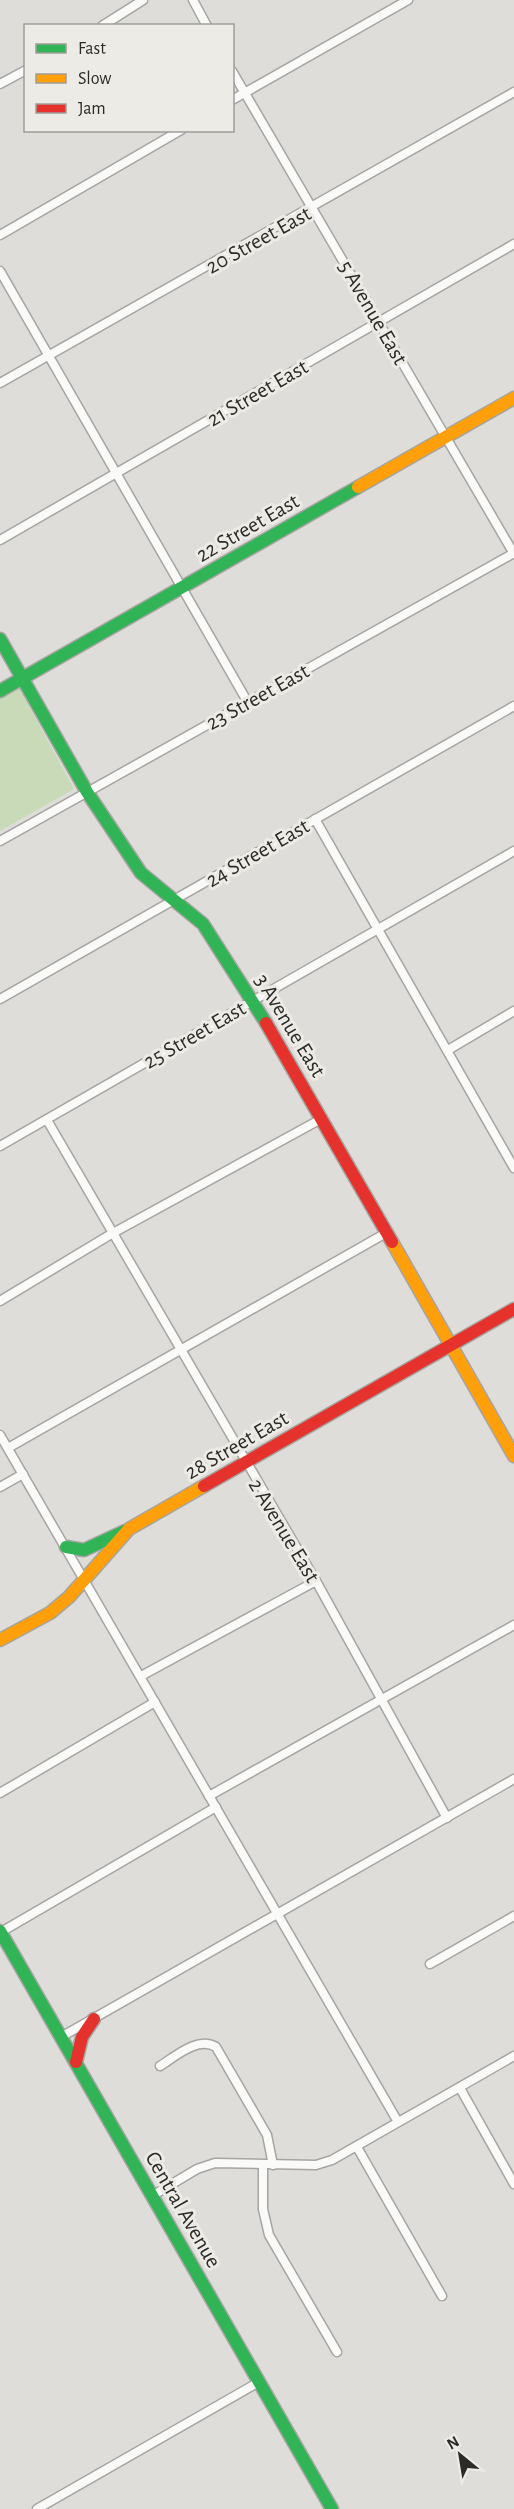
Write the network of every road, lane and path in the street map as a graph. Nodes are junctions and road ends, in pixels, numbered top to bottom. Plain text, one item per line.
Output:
1 (143, 0) edge
2 (193, 0) edge
3 (408, 0) edge
4 (105, 24) edge
5 (206, 24) edge
6 (24, 71) edge
7 (234, 74) edge
8 (0, 84) edge
9 (514, 92) edge
10 (245, 93) junction
11 (234, 99) edge
12 (177, 132) edge
13 (313, 208) junction
14 (0, 235) edge
15 (514, 244) edge
16 (0, 271) edge
17 (380, 321) junction
18 (49, 355) junction
19 (0, 383) edge
20 (514, 398) edge
21 (446, 437) junction
22 (116, 473) junction
23 (0, 540) edge
24 (514, 553) edge
25 (182, 588) junction
26 (0, 639) edge
27 (22, 678) junction
28 (0, 691) edge
29 (247, 701) junction
30 (514, 706) edge
31 (87, 792) junction
32 (315, 819) junction
33 (0, 841) edge
34 (514, 852) edge
35 (173, 900) junction
36 (379, 928) junction
37 (0, 999) edge
38 (253, 1000) junction
39 (514, 1011) edge
40 (448, 1050) junction
41 (321, 1119) junction
42 (46, 1120) junction
43 (0, 1146) edge
44 (513, 1165) edge
45 (113, 1233) junction
46 (386, 1233) junction
47 (0, 1301) edge
48 (514, 1309) edge
49 (450, 1346) junction
50 (180, 1352) junction
51 (0, 1435) edge
52 (8, 1448) junction
53 (514, 1456) edge
54 (244, 1463) junction
55 (23, 1474) junction
56 (0, 1487) edge
57 (129, 1529) junction
58 (66, 1547) junction
59 (86, 1581) junction
60 (316, 1581) junction
61 (514, 1625) edge
62 (0, 1641) edge
63 (141, 1676) junction
64 (382, 1700) junction
65 (155, 1702) junction
66 (514, 1779) edge
67 (0, 1793) edge
68 (209, 1796) junction
69 (216, 1807) junction
70 (447, 1818) junction
71 (278, 1915) junction
72 (514, 1916) edge
73 (0, 1931) edge
74 (430, 1964) dead end
75 (94, 2019) junction
76 (61, 2037) junction
77 (514, 2056) edge
78 (76, 2062) junction
79 (160, 2066) dead end
80 (460, 2088) junction
81 (398, 2122) junction
82 (357, 2146) junction
83 (263, 2165) junction
84 (273, 2165) junction
85 (514, 2184) edge
86 (152, 2196) junction
87 (442, 2296) dead end
88 (337, 2352) dead end
89 (259, 2382) junction
90 (36, 2509) edge
91 (332, 2509) edge

1 - 4 street
2 - 5 street
3 - 10 street
6 - 8 street
7 - 10 street, 5 Avenue East
9 - 13 street, 20 Street East
10 - 11 street
10 - 13 street, 5 Avenue East
12 - 14 street
13 - 17 street, 5 Avenue East
13 - 18 street, 20 Street East
15 - 17 street, 21 Street East
16 - 18 street
17 - 21 street, 5 Avenue East
17 - 22 street, 21 Street East
18 - 19 street, 20 Street East
18 - 22 street
20 - 21 street, 22 Street East
21 - 24 street, 5 Avenue East
21 - 25 street, 22 Street East
22 - 23 street, 21 Street East
22 - 25 street
24 - 29 street, 23 Street East
25 - 27 street, 22 Street East
25 - 29 street
26 - 27 street, 3 Avenue East
27 - 28 street, 22 Street East
27 - 31 street, 3 Avenue East
29 - 31 street, 23 Street East
30 - 32 street, 24 Street East
31 - 33 street, 23 Street East
31 - 35 street, 3 Avenue East
32 - 35 street, 24 Street East
32 - 36 street
34 - 36 street, 25 Street East
35 - 37 street, 24 Street East
35 - 38 street, 3 Avenue East
36 - 38 street, 25 Street East
36 - 40 street
38 - 41 street, 3 Avenue East
38 - 42 street, 25 Street East
39 - 40 street
40 - 44 street
41 - 45 street
41 - 46 street, 3 Avenue East
42 - 43 street, 25 Street East
42 - 45 street, 2 Avenue East
45 - 47 street
45 - 50 street, 2 Avenue East
46 - 49 street, 3 Avenue East
46 - 50 street
48 - 49 street, 28 Street East
49 - 53 street, 3 Avenue East
49 - 54 street, 28 Street East
50 - 52 street
50 - 54 street, 2 Avenue East
51 - 52 street
52 - 55 street
54 - 57 street, 28 Street East
54 - 60 street, 2 Avenue East
55 - 56 street
55 - 58 street
57 - 58 street
57 - 59 street, 28 Street East
58 - 59 street
59 - 62 street, 28 Street East
59 - 63 street
60 - 63 street
60 - 64 street, 2 Avenue East
61 - 64 street
63 - 65 street
64 - 68 street
64 - 70 street, 2 Avenue East
65 - 67 street
65 - 68 street
66 - 70 street
68 - 69 street
69 - 71 street
69 - 73 street
70 - 71 street
71 - 75 street
71 - 81 street
72 - 74 street
73 - 76 street, Central Avenue
75 - 76 street
75 - 78 street
76 - 78 street, Central Avenue
77 - 80 street
78 - 86 street, Central Avenue
79 - 84 street
80 - 81 street
80 - 85 street
81 - 82 street
82 - 84 street
82 - 87 street
83 - 84 street
83 - 86 street
83 - 88 street
86 - 89 street, Central Avenue
89 - 90 street
89 - 91 street, Central Avenue

